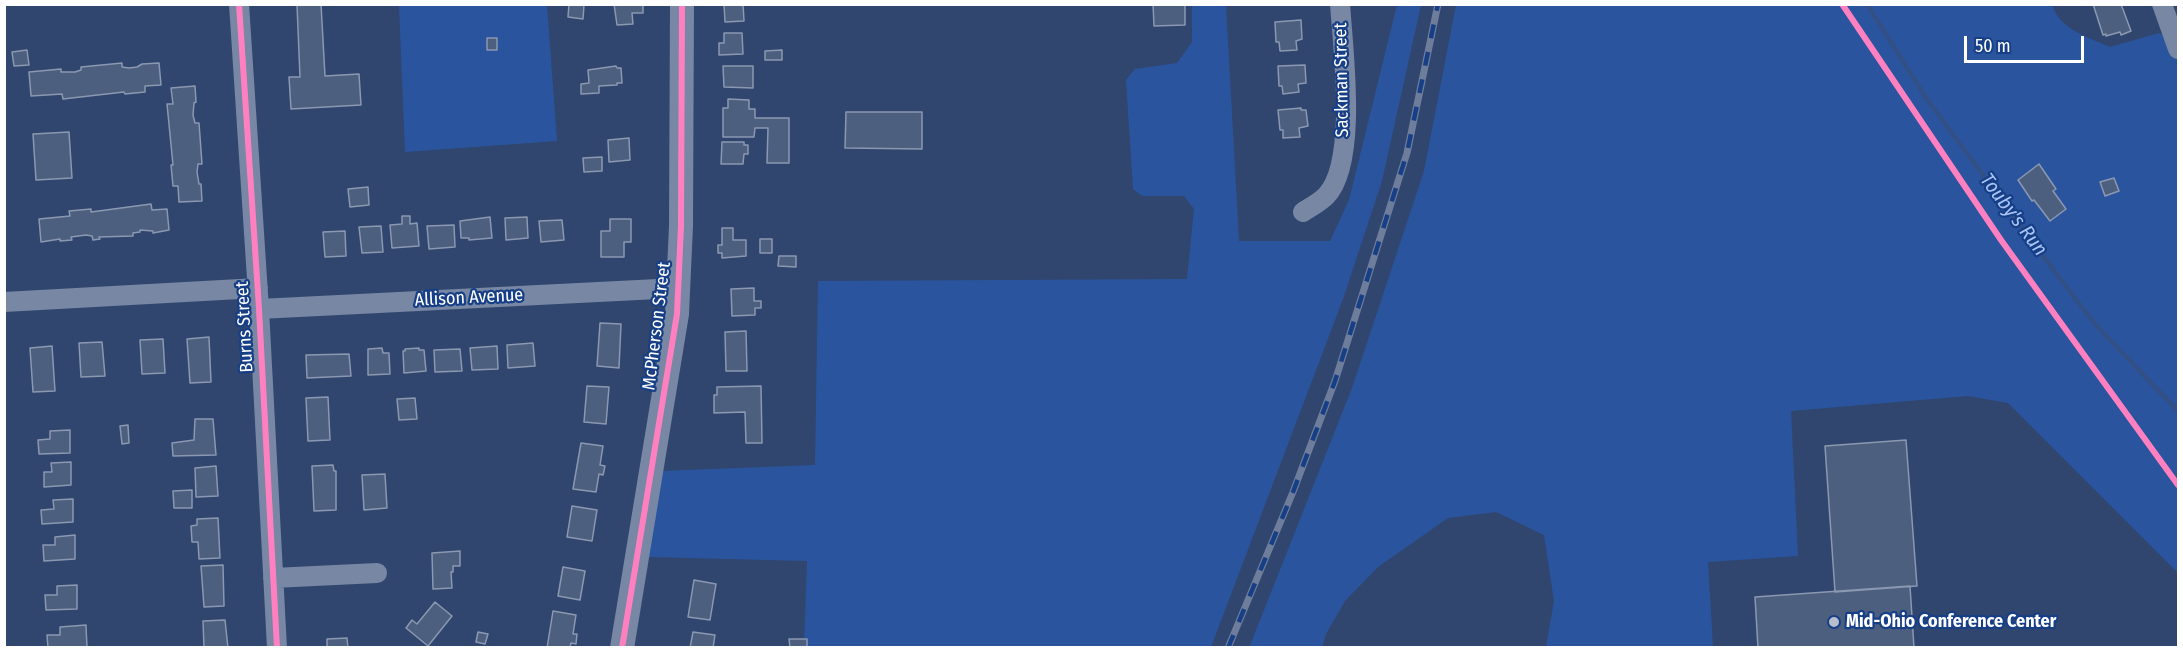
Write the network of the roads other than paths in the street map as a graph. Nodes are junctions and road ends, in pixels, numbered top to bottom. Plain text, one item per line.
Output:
1 (239, 4) edge
2 (682, 4) edge
3 (1340, 4) edge
4 (2162, 4) edge
5 (2178, 49) edge
6 (1304, 212) dead end
7 (258, 288) junction
8 (678, 288) junction
9 (4, 302) edge
10 (259, 309) junction
11 (377, 573) dead end
12 (273, 578) junction
13 (276, 648) edge
14 (622, 648) edge

1 - 7 street, Burns Street
2 - 8 street, McPherson Street
3 - 6 street, Sackman Street
4 - 5 street
7 - 9 street
7 - 10 street, Burns Street
8 - 10 street, Allison Avenue
8 - 14 street, McPherson Street
10 - 12 street, Burns Street
11 - 12 street
12 - 13 street, Burns Street

